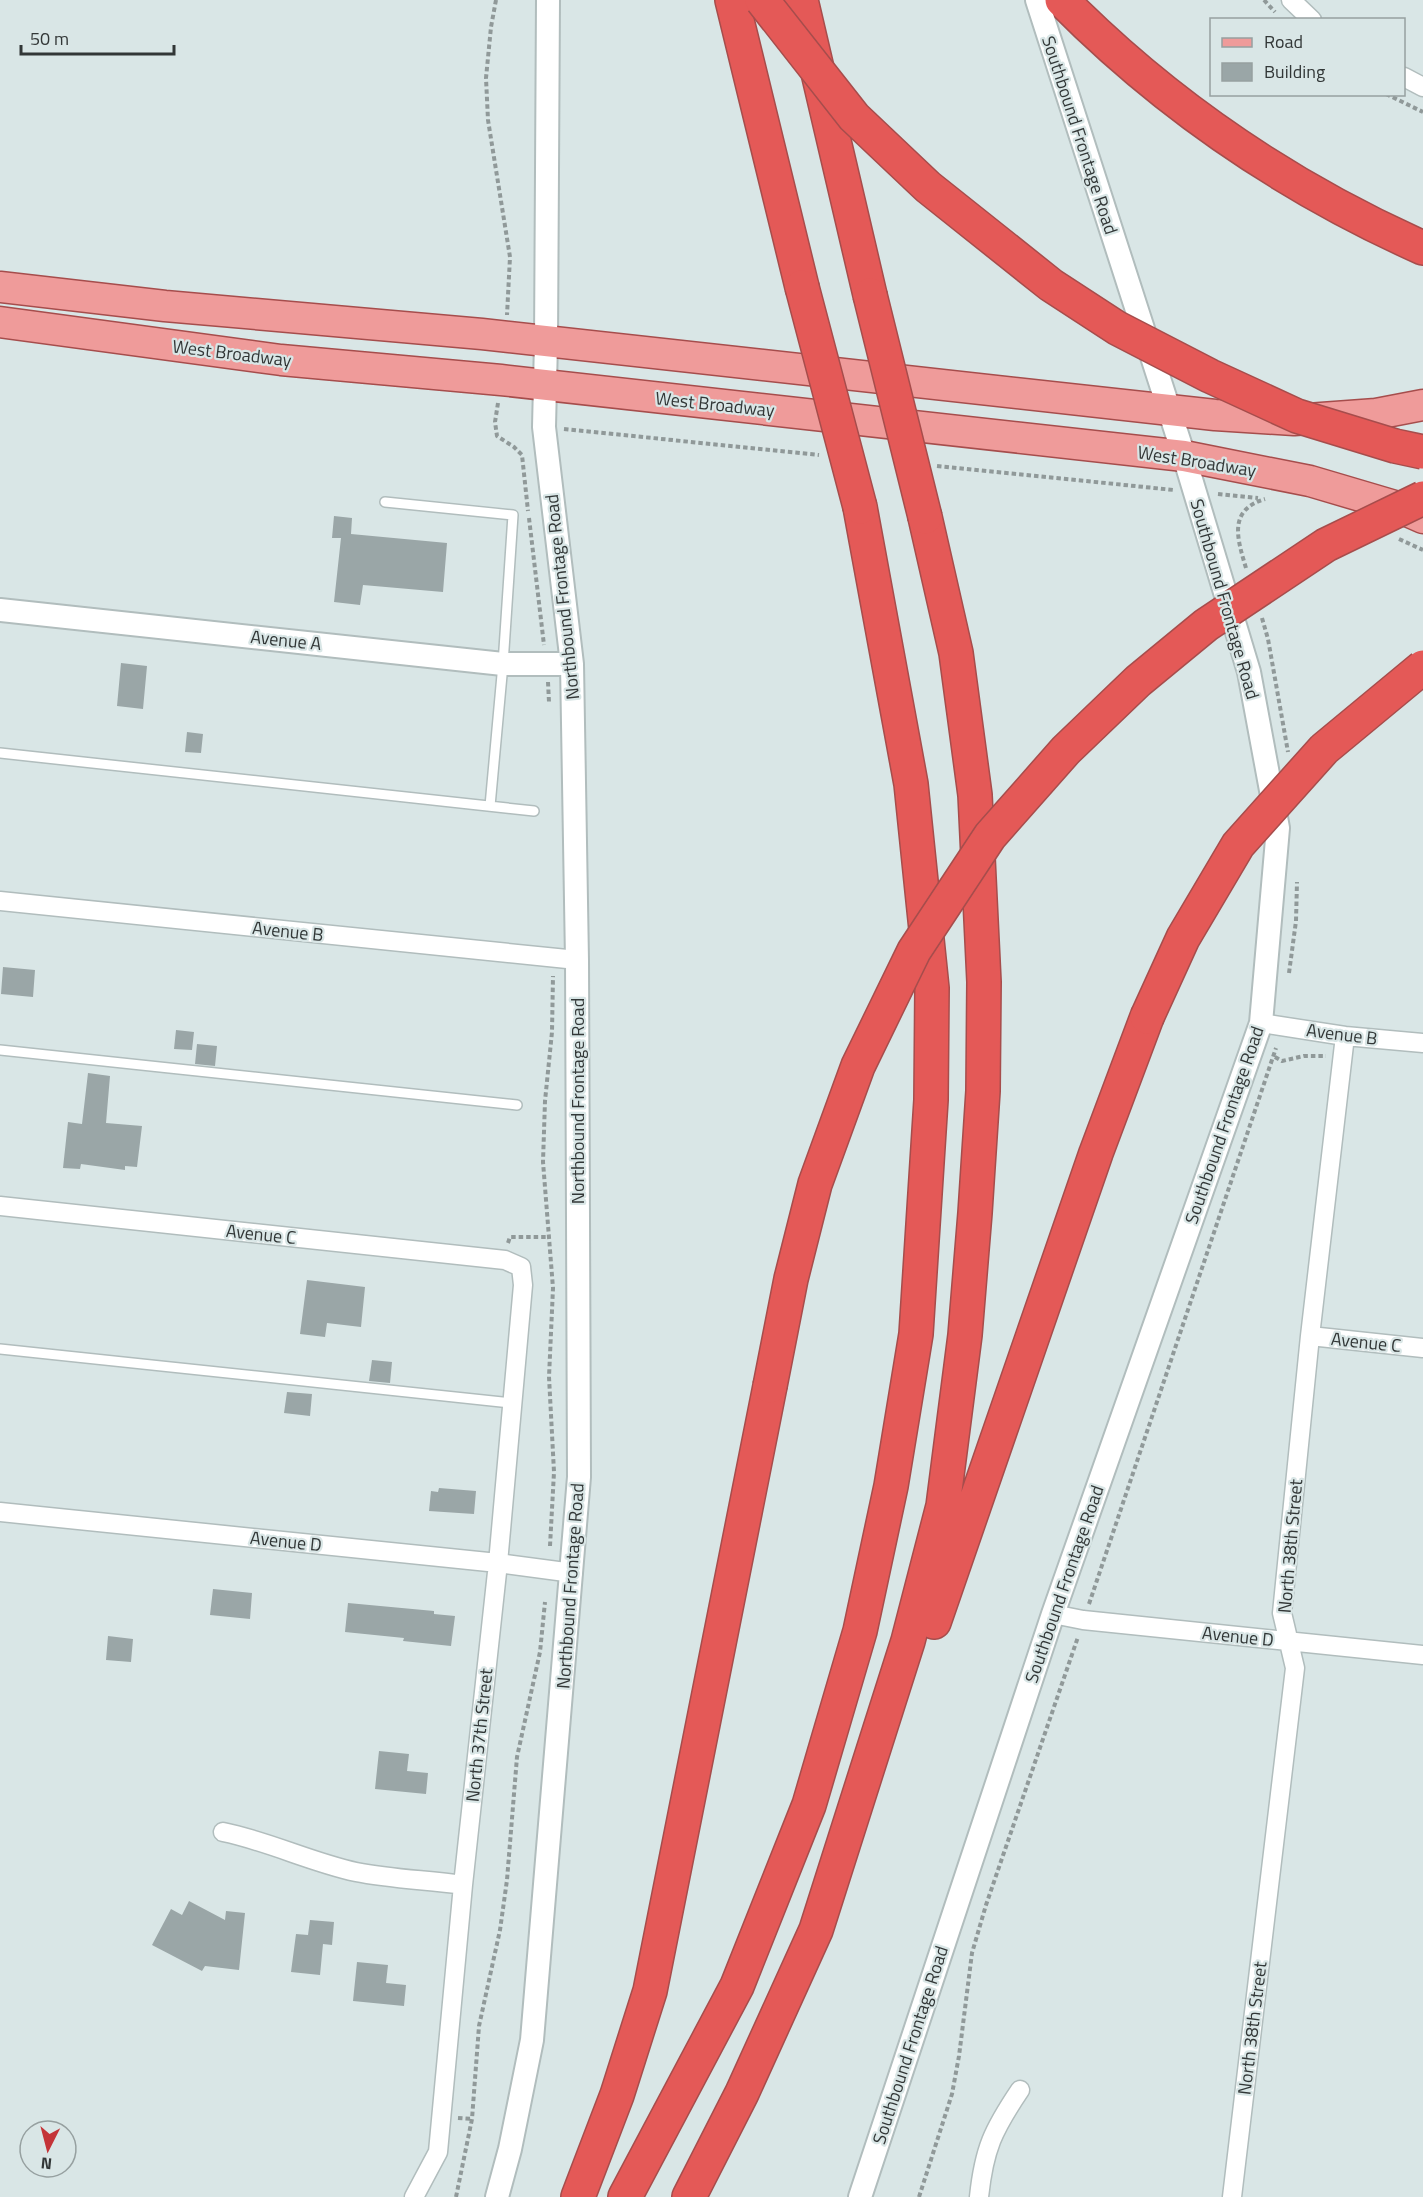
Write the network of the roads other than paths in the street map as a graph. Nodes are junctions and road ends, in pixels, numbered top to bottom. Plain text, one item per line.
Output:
1 (548, 0) edge
2 (732, 0) edge
3 (762, 0) edge
4 (801, 0) edge
5 (1036, 0) edge
6 (1062, 0) edge
7 (1291, 0) edge
8 (1310, 18) edge
9 (1405, 78) edge
10 (1423, 87) edge
11 (1423, 248) edge
12 (0, 287) edge
13 (0, 322) edge
14 (546, 342) junction
15 (544, 385) junction
16 (1423, 405) edge
17 (1169, 411) junction
18 (1423, 452) edge
19 (1184, 456) junction
20 (1423, 498) edge
21 (385, 502) dead end
22 (1423, 518) edge
23 (0, 610) edge
24 (503, 664) junction
25 (572, 664) junction
26 (1423, 667) edge
27 (0, 753) edge
28 (490, 806) junction
29 (534, 811) dead end
30 (0, 901) edge
31 (577, 960) junction
32 (1261, 1023) junction
33 (1345, 1036) junction
34 (1423, 1043) edge
35 (0, 1050) edge
36 (517, 1105) dead end
37 (0, 1206) edge
38 (521, 1267) joint
39 (1310, 1336) junction
40 (1423, 1348) edge
41 (0, 1349) edge
42 (511, 1403) junction
43 (0, 1512) edge
44 (498, 1563) junction
45 (573, 1573) junction
46 (1053, 1614) junction
47 (1289, 1642) junction
48 (1423, 1655) edge
49 (876, 1748) junction
50 (222, 1832) dead end
51 (463, 1885) junction
52 (1020, 2090) dead end
53 (414, 2197) edge
54 (497, 2197) edge
55 (578, 2197) edge
56 (625, 2197) edge
57 (689, 2197) edge
58 (860, 2197) edge
59 (979, 2197) edge
60 (1232, 2197) edge

1 - 14 street, Northbound Frontage Road
2 - 56 highway, bridge
3 - 18 highway, bridge
4 - 49 highway, bridge
5 - 17 street, Southbound Frontage Road
6 - 11 highway
7 - 8 street
9 - 10 street
12 - 14 main road
13 - 15 main road, West Broadway
14 - 15 street, Northbound Frontage Road
14 - 17 main road
15 - 19 main road, West Broadway
15 - 25 street, Northbound Frontage Road
16 - 17 main road
17 - 19 street, Southbound Frontage Road
19 - 22 main road, West Broadway
19 - 32 street, Southbound Frontage Road
20 - 55 highway, bridge
21 - 24 lane
23 - 24 street, Avenue A
24 - 25 street, Avenue A
24 - 28 lane
25 - 31 street, Northbound Frontage Road
26 - 49 highway, bridge
27 - 28 lane
28 - 29 lane
30 - 31 street, Avenue B
31 - 45 street, Northbound Frontage Road
32 - 33 street, Avenue B
32 - 46 street, Southbound Frontage Road
33 - 34 street, Avenue B
33 - 39 street, North 38th Street
35 - 36 lane
37 - 38 street, Avenue C
38 - 42 street, North 37th Street
39 - 40 street, Avenue C
39 - 47 street, North 38th Street
41 - 42 lane
42 - 44 street, North 37th Street
43 - 44 street, Avenue D
44 - 45 street, Avenue D
44 - 51 street, North 37th Street
45 - 54 street, Northbound Frontage Road
46 - 47 street, Avenue D
46 - 58 street, Southbound Frontage Road
47 - 48 street, Avenue D
47 - 60 street, North 38th Street
49 - 57 highway
50 - 51 street
51 - 53 street, North 37th Street
52 - 59 street

